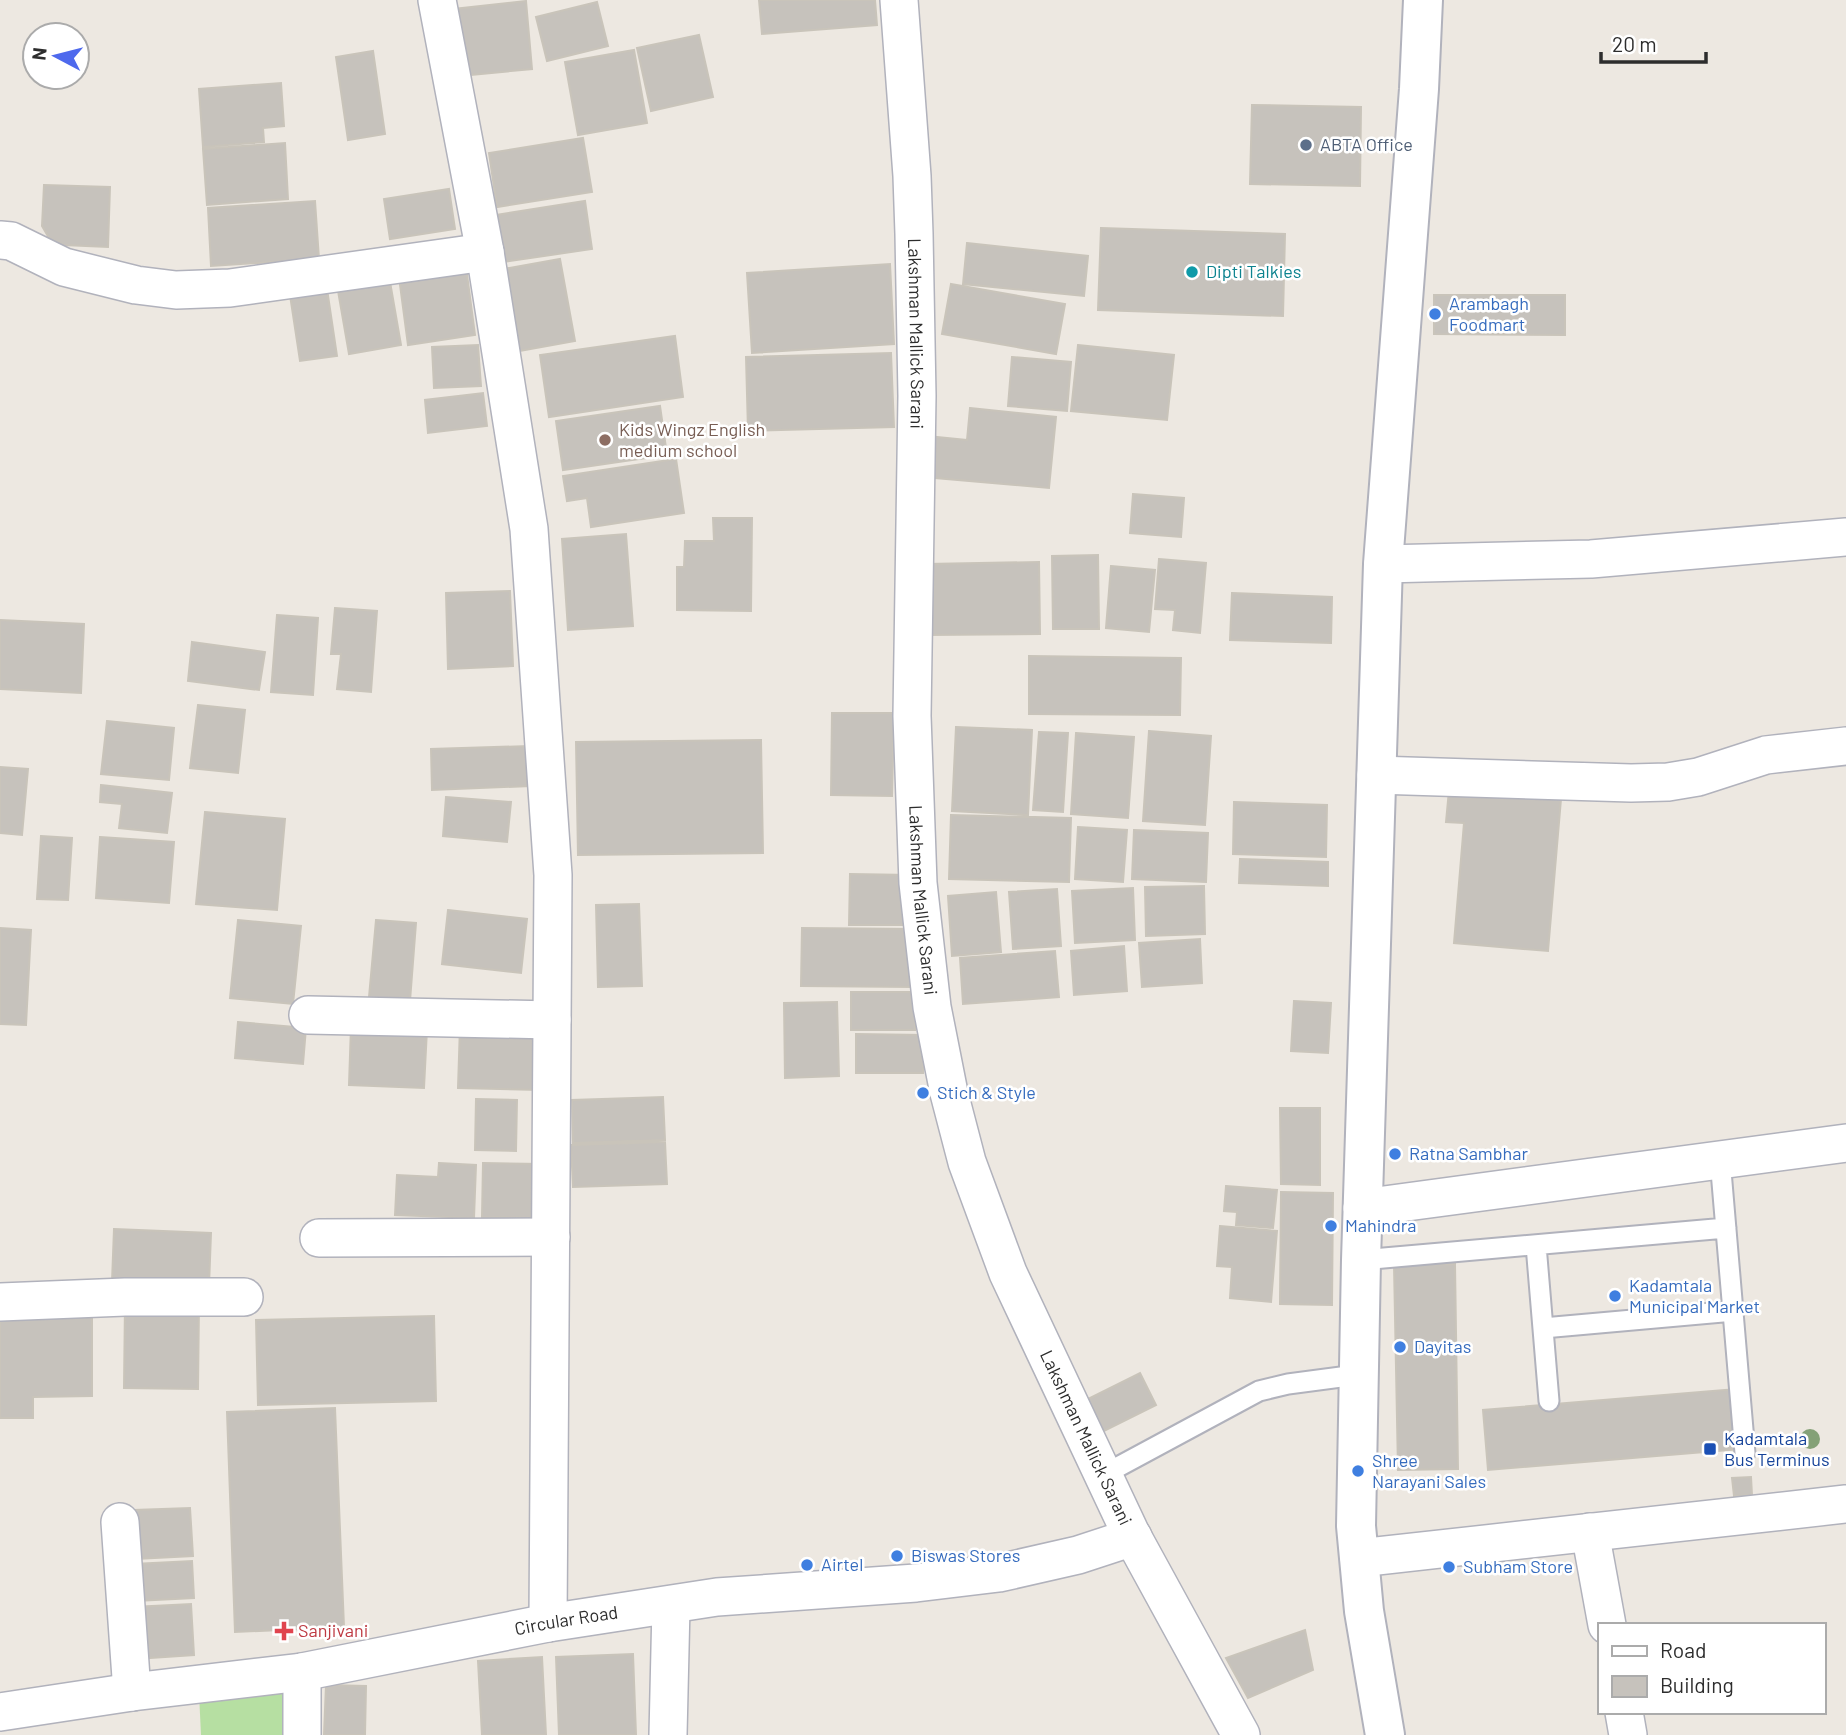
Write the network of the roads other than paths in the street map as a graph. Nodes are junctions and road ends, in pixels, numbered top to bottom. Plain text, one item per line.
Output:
1 (437, 0) edge
2 (899, 0) edge
3 (1402, 0) edge
4 (1423, 0) edge
5 (0, 240) edge
6 (485, 252) junction
7 (1846, 537) edge
8 (1374, 564) junction
9 (1846, 746) edge
10 (1367, 775) junction
11 (308, 1015) dead end
12 (552, 1020) junction
13 (1846, 1143) edge
14 (1720, 1159) junction
15 (1354, 1209) junction
16 (1726, 1228) junction
17 (551, 1237) junction
18 (319, 1238) dead end
19 (1536, 1245) junction
20 (1353, 1261) junction
21 (244, 1297) dead end
22 (0, 1302) edge
23 (1734, 1311) junction
24 (1543, 1328) junction
25 (1341, 1377) junction
26 (1549, 1401) dead end
27 (1745, 1454) dead end
28 (1103, 1475) junction
29 (1846, 1504) edge
30 (120, 1522) dead end
31 (1590, 1532) junction
32 (1133, 1538) junction
33 (1350, 1559) junction
34 (671, 1606) junction
35 (548, 1623) junction
36 (1607, 1623) edge
37 (302, 1672) junction
38 (132, 1692) junction
39 (0, 1712) edge
40 (1624, 1714) edge
41 (303, 1735) edge
42 (667, 1735) edge
43 (1241, 1735) edge
44 (1361, 1735) edge
45 (1385, 1735) edge
46 (1628, 1735) edge

1 - 6 street
2 - 28 street, Lakshman Mallick Sarani
3 - 8 street
4 - 8 street
5 - 6 street
6 - 12 street
7 - 8 street
8 - 10 street
9 - 10 street
10 - 15 street
11 - 12 street
12 - 17 street
13 - 14 street
14 - 15 street
14 - 16 lane
15 - 20 street
16 - 19 lane
16 - 23 lane
17 - 18 street
17 - 35 street
19 - 20 lane
19 - 24 lane
20 - 25 street
20 - 33 street
21 - 22 street
23 - 24 lane
23 - 27 lane
24 - 26 lane
25 - 28 lane
25 - 33 street
28 - 32 street, Lakshman Mallick Sarani
29 - 31 street
30 - 38 street
31 - 33 street
31 - 36 street
32 - 34 street, Circular Road
32 - 43 street, Lakshman Mallick Sarani
33 - 44 street
33 - 45 street
34 - 35 street, Circular Road
34 - 42 street
35 - 37 street, Circular Road
37 - 38 street, Circular Road
37 - 41 street
38 - 39 street, Circular Road
40 - 46 street

